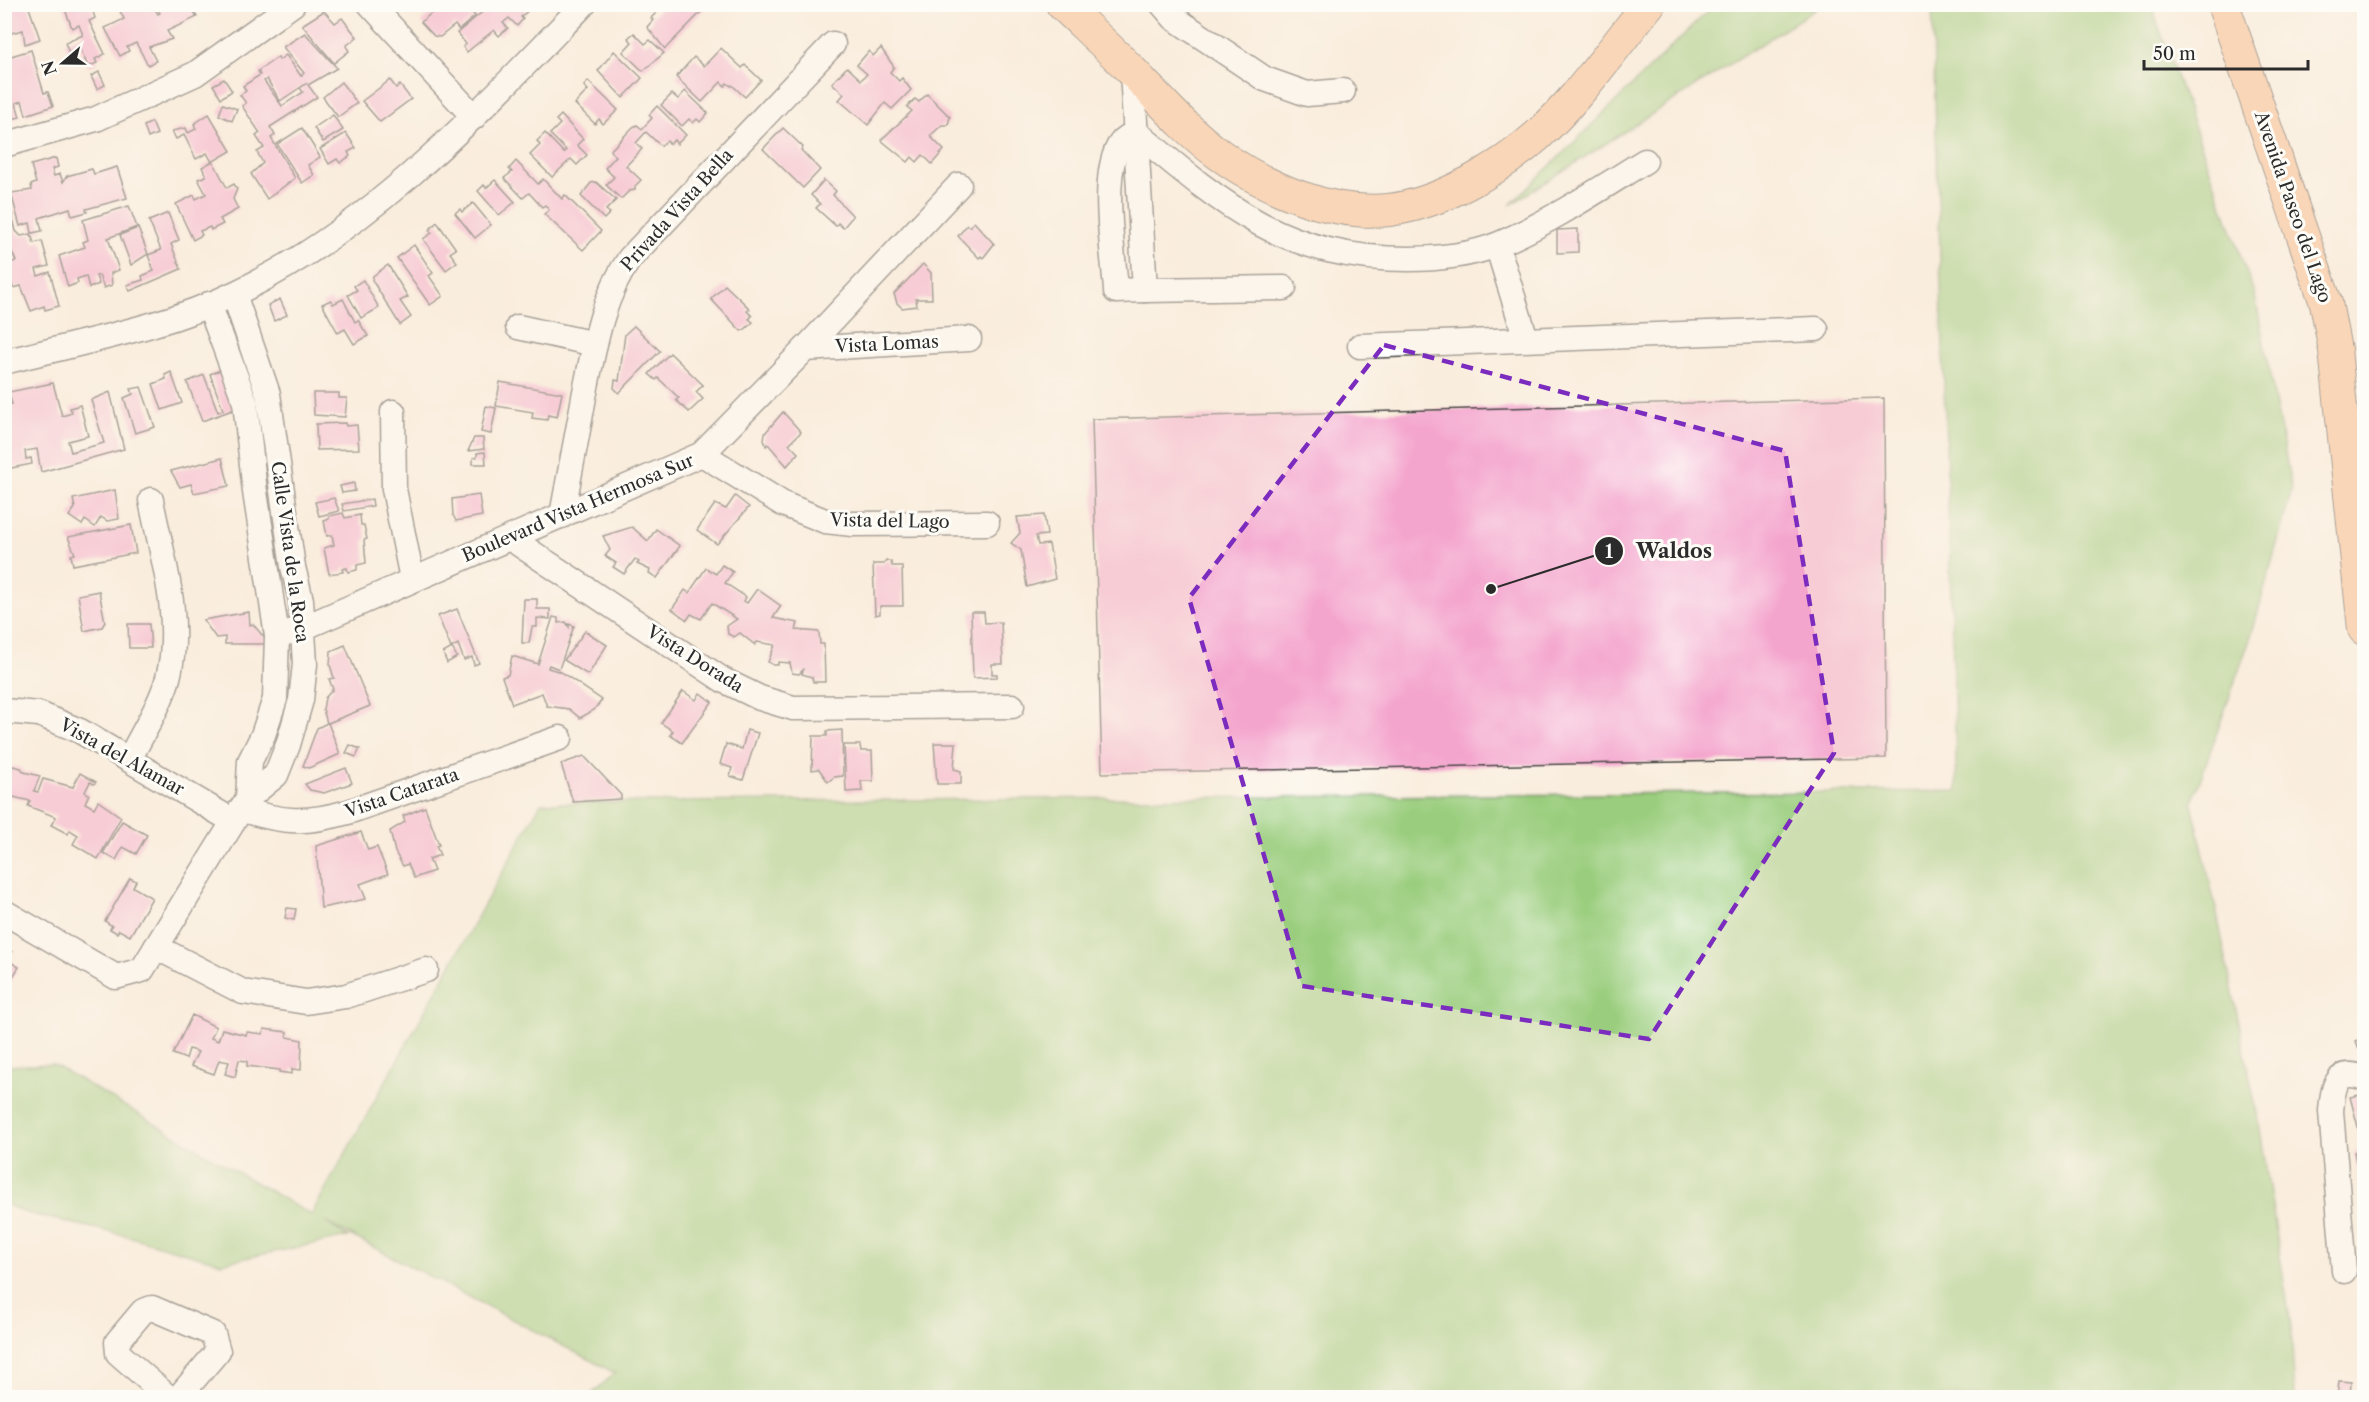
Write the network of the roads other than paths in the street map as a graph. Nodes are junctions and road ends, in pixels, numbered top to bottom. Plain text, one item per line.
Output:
1 (293, 4) edge
2 (369, 4) edge
3 (584, 4) edge
4 (1062, 4) edge
5 (1162, 4) edge
6 (1649, 4) edge
7 (2223, 4) edge
8 (833, 44) dead end
9 (1132, 70) junction
10 (1343, 91) dead end
11 (474, 117) junction
12 (1136, 132) junction
13 (4, 145) edge
14 (1645, 160) dead end
15 (958, 184) dead end
16 (1497, 245) junction
17 (1284, 288) dead end
18 (234, 294) junction
19 (209, 304) junction
20 (518, 327) dead end
21 (1816, 329) dead end
22 (969, 339) dead end
23 (1527, 339) junction
24 (595, 344) junction
25 (1360, 346) dead end
26 (806, 349) junction
27 (4, 362) edge
28 (393, 412) dead end
29 (702, 454) junction
30 (281, 489) junction
31 (255, 492) junction
32 (151, 500) dead end
33 (562, 516) junction
34 (987, 523) dead end
35 (510, 538) junction
36 (412, 579) junction
37 (303, 628) junction
38 (2364, 629) edge
39 (277, 636) junction
40 (1012, 706) dead end
41 (4, 711) edge
42 (560, 738) dead end
43 (130, 758) junction
44 (240, 809) junction
45 (4, 912) edge
46 (156, 947) junction
47 (426, 970) dead end
48 (2364, 1078) edge
49 (2344, 1270) dead end
50 (169, 1398) edge
51 (178, 1398) edge

1 - 13 street
2 - 11 street
3 - 11 street
4 - 9 main road
5 - 10 street
6 - 9 main road
7 - 38 main road, Avenida Paseo del Lago
8 - 24 street, Privada Vista Bella
9 - 12 street
11 - 18 street
12 - 16 street
12 - 17 street
14 - 16 street
15 - 26 street, Boulevard Vista Hermosa Sur
16 - 23 street
18 - 19 street
18 - 30 street, Calle Vista de la Roca
19 - 27 street
19 - 31 street, Calle Vista de la Roca
20 - 24 street
21 - 23 street
22 - 26 street, Vista Lomas
23 - 25 street
24 - 33 street, Privada Vista Bella
26 - 29 street, Boulevard Vista Hermosa Sur
28 - 36 street
29 - 33 street, Boulevard Vista Hermosa Sur
29 - 34 street, Vista del Lago
30 - 31 street
30 - 37 street, Calle Vista de la Roca
31 - 39 street, Calle Vista de la Roca
32 - 43 street
33 - 35 street, Boulevard Vista Hermosa Sur
35 - 36 street, Boulevard Vista Hermosa Sur
35 - 40 street, Vista Dorada
36 - 37 street, Boulevard Vista Hermosa Sur
37 - 39 street, Boulevard Vista Hermosa Sur
37 - 44 street, Calle Vista de la Roca
39 - 44 street, Calle Vista de la Roca
41 - 43 street, Vista del Alamar
42 - 44 street, Vista Catarata
43 - 44 street, Vista del Alamar
44 - 46 street, Calle Vista de la Roca
45 - 46 street, Calle Vista de la Roca
46 - 47 street
48 - 49 street
50 - 51 street

